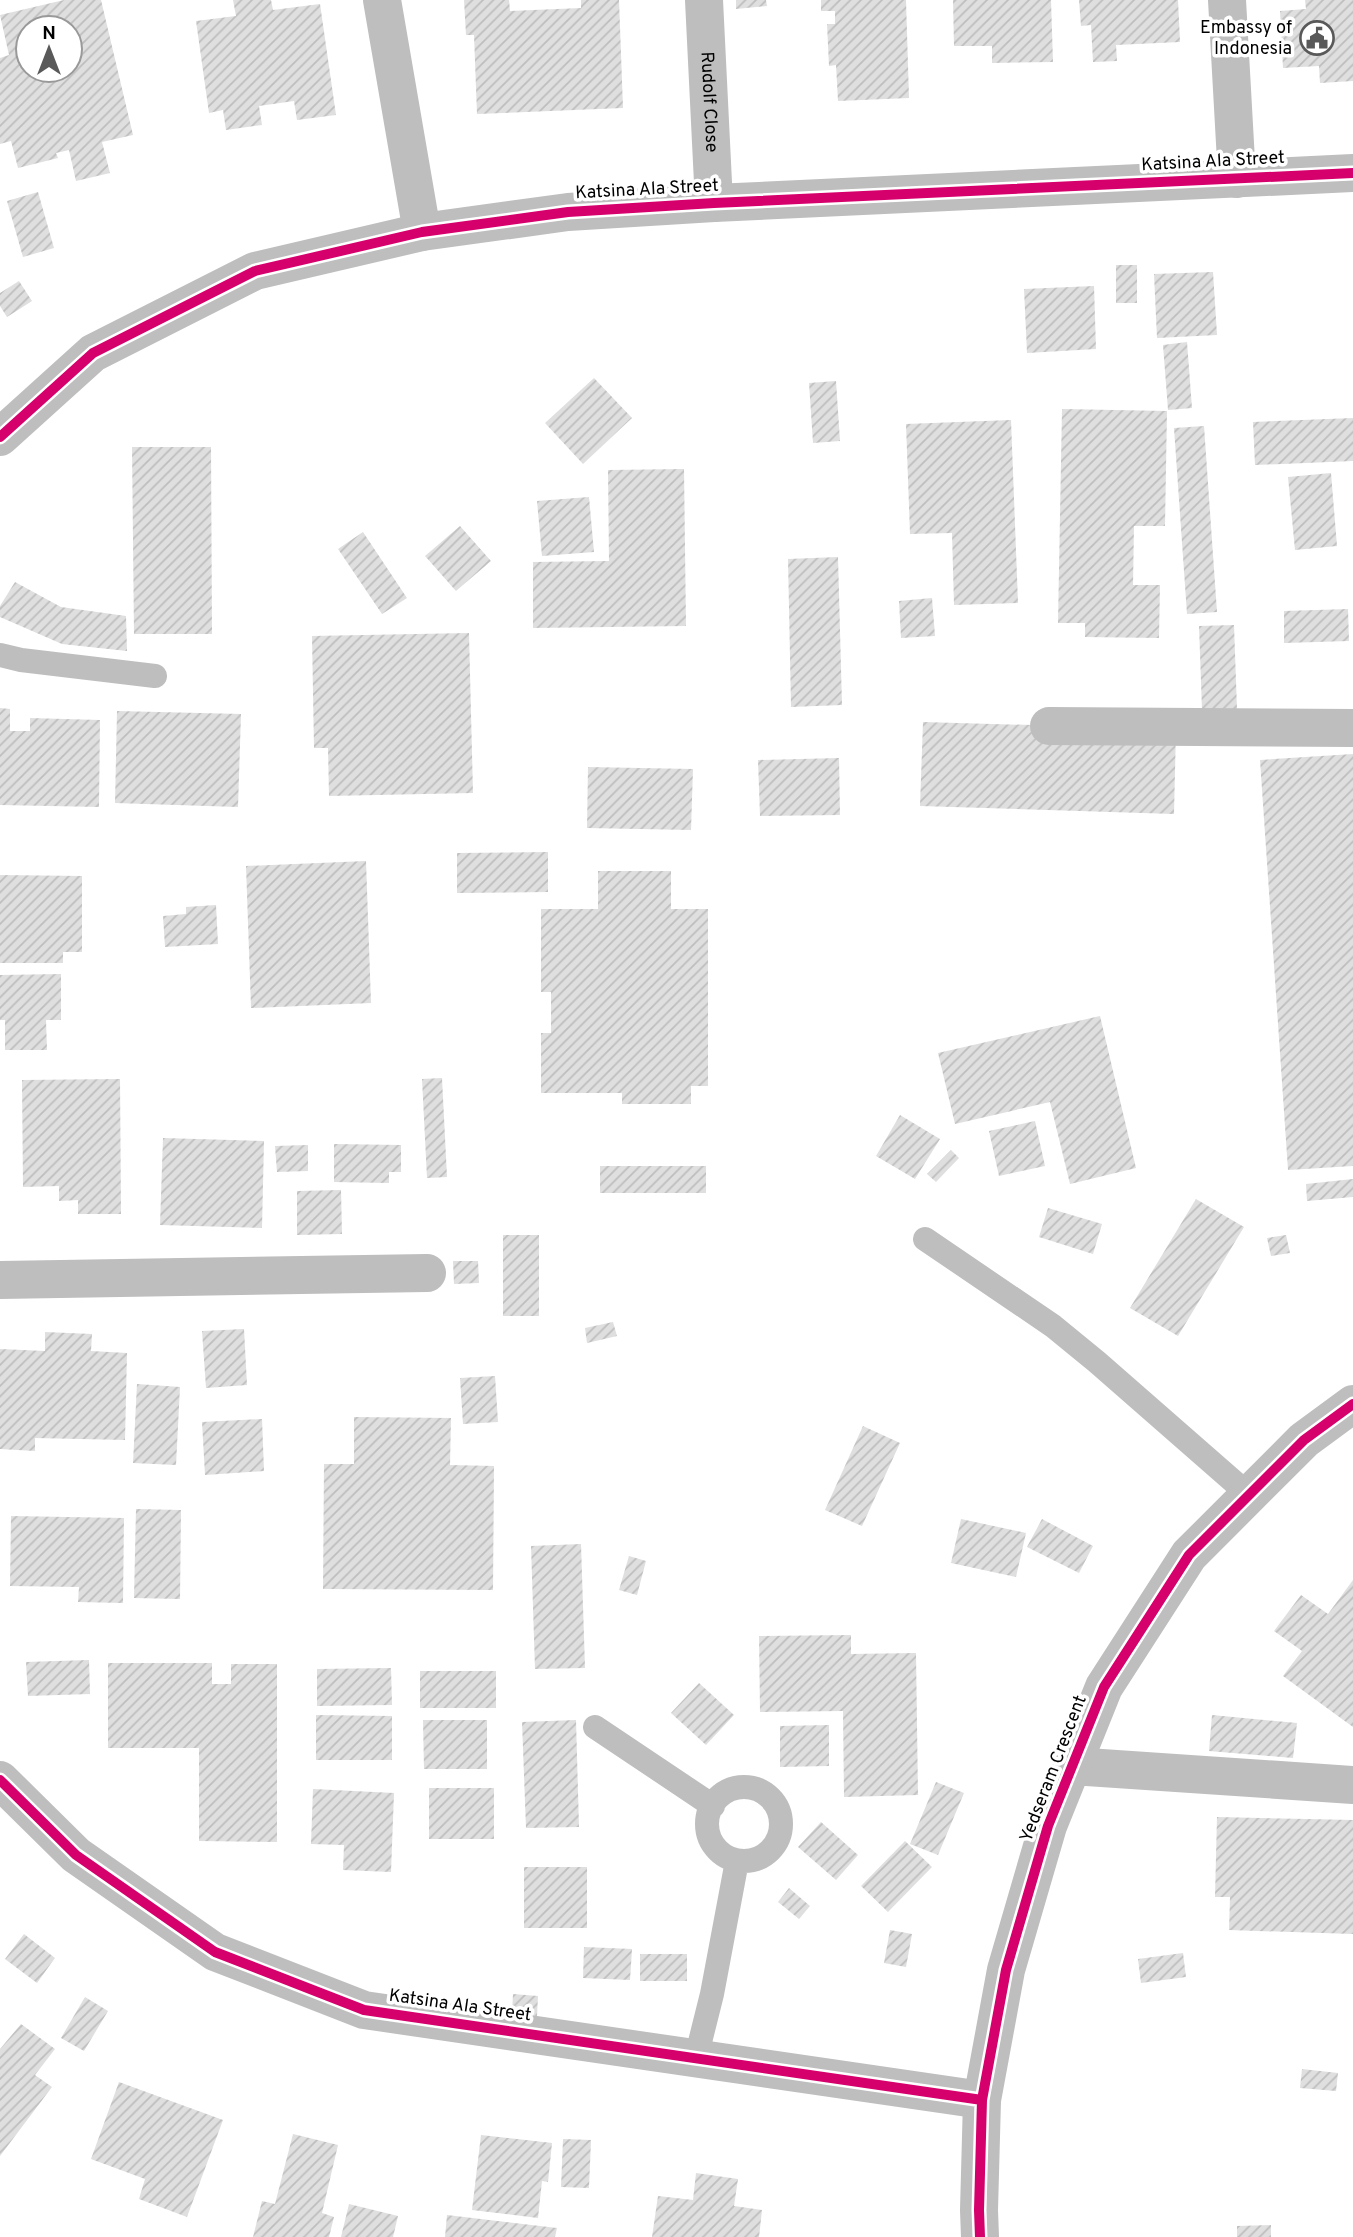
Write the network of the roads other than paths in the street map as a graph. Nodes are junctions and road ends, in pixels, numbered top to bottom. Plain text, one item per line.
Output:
1 (382, 0) edge
2 (704, 0) edge
3 (1227, 0) edge
4 (1353, 173) edge
5 (1237, 179) junction
6 (714, 203) junction
7 (422, 232) junction
8 (0, 437) edge
9 (0, 655) edge
10 (155, 676) dead end
11 (1049, 726) dead end
12 (1353, 728) edge
13 (925, 1239) dead end
14 (427, 1273) dead end
15 (0, 1280) edge
16 (1353, 1404) edge
17 (1249, 1495) junction
18 (595, 1727) dead end
19 (1072, 1766) junction
20 (0, 1780) edge
21 (1353, 1785) edge
22 (713, 1806) junction
23 (737, 1861) junction
24 (696, 2058) junction
25 (982, 2100) junction
26 (980, 2237) edge

1 - 7 street
2 - 6 street, Rudolf Close
3 - 5 street
4 - 5 street, Katsina Ala Street
5 - 6 street, Katsina Ala Street
6 - 7 street, Katsina Ala Street
7 - 8 street, Katsina Ala Street
9 - 10 lane
11 - 12 street
13 - 17 lane
14 - 15 street
16 - 17 street, Yedseram Crescent
17 - 19 street, Yedseram Crescent
18 - 22 lane
19 - 21 street
19 - 25 street, Yedseram Crescent
20 - 24 street, Katsina Ala Street
22 - 23 lane
22 - 23 lane
23 - 24 lane
24 - 25 street, Katsina Ala Street
25 - 26 street, Yedseram Crescent

